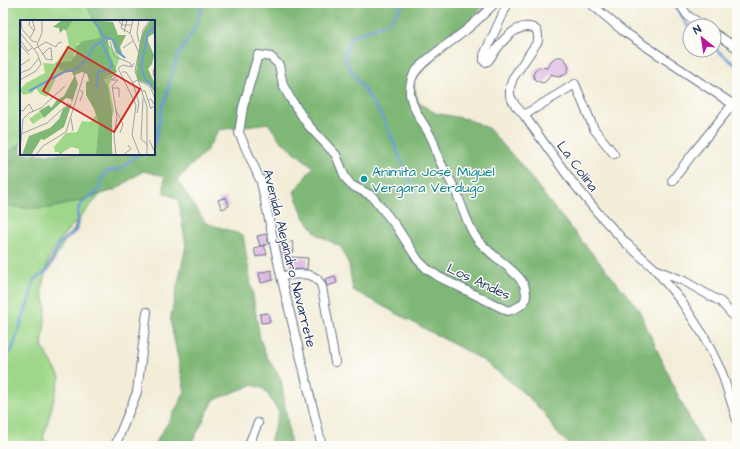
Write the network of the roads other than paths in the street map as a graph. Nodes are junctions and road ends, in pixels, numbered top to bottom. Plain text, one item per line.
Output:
1 (495, 3) edge
2 (508, 3) edge
3 (590, 3) edge
4 (679, 3) edge
5 (691, 18) edge
6 (722, 38) edge
7 (737, 48) edge
8 (258, 55) joint
9 (735, 106) edge
10 (524, 115) junction
11 (614, 154) dead end
12 (672, 181) dead end
13 (655, 269) junction
14 (281, 276) junction
15 (147, 312) dead end
16 (737, 320) edge
17 (335, 362) dead end
18 (737, 420) edge
19 (258, 423) dead end
20 (115, 446) edge
21 (248, 446) edge
22 (322, 446) edge

1 - 8 street, Los Andes
2 - 10 street, La Colina
3 - 9 street
4 - 5 street
6 - 7 street
8 - 14 street, Avenida Alejandro Navarrete
9 - 12 street
10 - 11 street
10 - 13 street, La Colina
13 - 16 street
13 - 18 street, La Colina
14 - 17 street
14 - 22 street, Avenida Alejandro Navarrete
15 - 20 street
19 - 21 street

